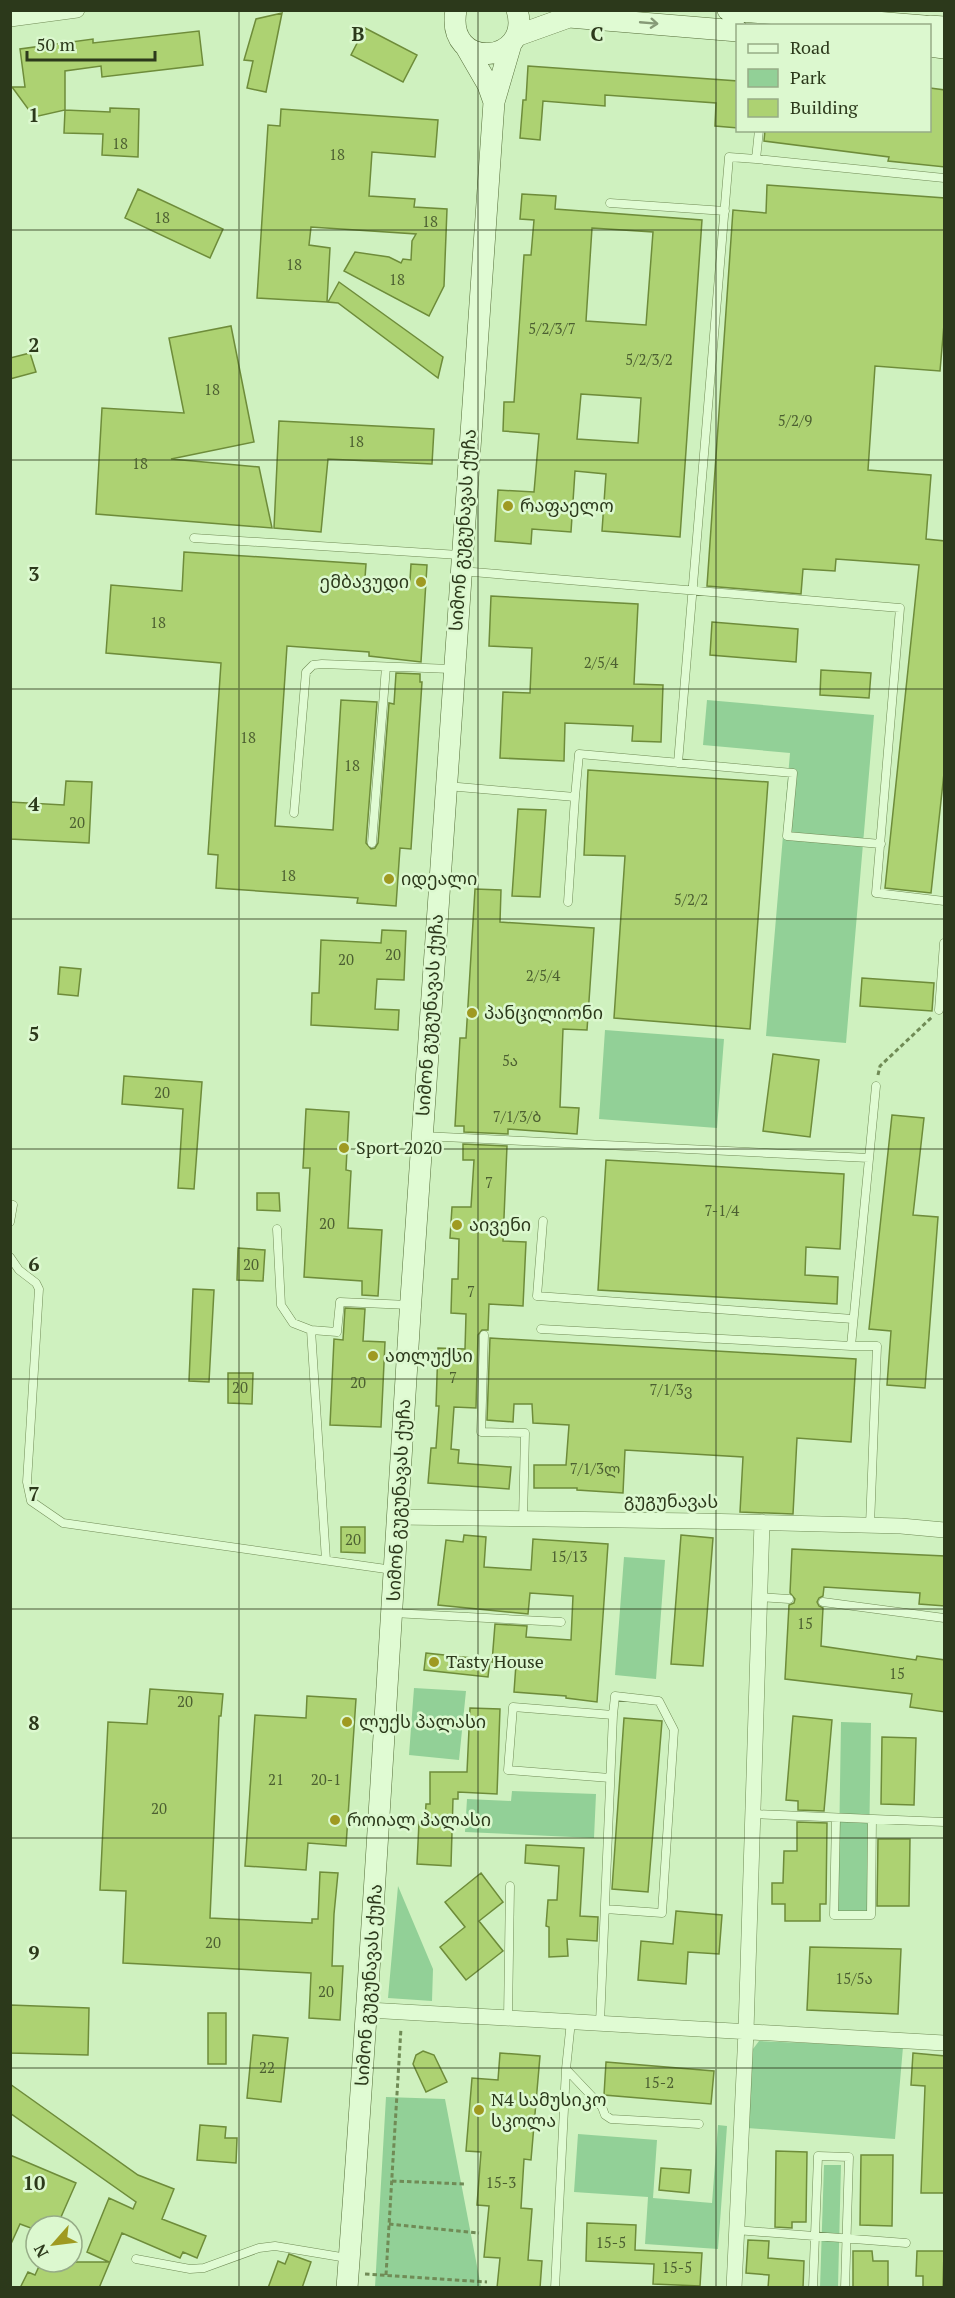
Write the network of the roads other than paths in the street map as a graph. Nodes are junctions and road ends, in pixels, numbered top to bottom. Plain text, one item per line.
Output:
1 (77, 10) edge
2 (444, 10) edge
3 (456, 10) edge
4 (517, 10) edge
5 (728, 10) edge
6 (10, 19) edge
7 (863, 19) edge
8 (907, 24) edge
9 (736, 31) edge
10 (461, 40) junction
11 (514, 40) junction
12 (494, 102) junction
13 (759, 132) edge
14 (756, 159) junction
15 (945, 178) edge
16 (610, 203) dead end
17 (725, 211) junction
18 (194, 538) dead end
19 (460, 563) junction
20 (692, 590) junction
21 (386, 667) junction
22 (453, 669) junction
23 (678, 763) junction
24 (445, 785) junction
25 (575, 797) junction
26 (294, 813) dead end
27 (372, 843) dead end
28 (881, 844) junction
29 (945, 901) edge
30 (568, 902) dead end
31 (945, 943) edge
32 (939, 1010) road end
33 (876, 1086) road end
34 (422, 1136) junction
35 (869, 1158) junction
36 (13, 1205) dead end
37 (543, 1221) dead end
38 (10, 1222) edge
39 (277, 1229) dead end
40 (10, 1257) edge
41 (411, 1305) junction
42 (853, 1319) junction
43 (541, 1329) dead end
44 (311, 1330) junction
45 (484, 1335) dead end
46 (851, 1346) junction
47 (398, 1517) junction
48 (523, 1520) junction
49 (762, 1522) junction
50 (870, 1525) junction
51 (945, 1530) edge
52 (326, 1560) junction
53 (394, 1570) junction
54 (759, 1597) junction
55 (789, 1599) dead end
56 (823, 1602) dead end
57 (392, 1613) junction
58 (945, 1618) edge
59 (561, 1622) dead end
60 (613, 1715) junction
61 (610, 1778) junction
62 (753, 1814) junction
63 (836, 1818) junction
64 (872, 1819) junction
65 (945, 1822) edge
66 (510, 1886) dead end
67 (605, 1909) junction
68 (368, 2010) junction
69 (508, 2018) junction
70 (571, 2021) junction
71 (600, 2023) junction
72 (746, 2031) junction
73 (945, 2043) edge
74 (566, 2069) junction
75 (699, 2124) dead end
76 (736, 2230) junction
77 (815, 2236) junction
78 (847, 2239) junction
79 (906, 2243) dead end
80 (136, 2259) dead end
81 (348, 2273) edge
82 (555, 2288) edge
83 (734, 2288) edge
84 (813, 2288) edge
85 (845, 2288) edge

1 - 6 street
2 - 10 main road, სიმონ გუგუნავას ქუჩა
3 - 10 main road
4 - 11 main road, სიმონ გუგუნავას ქუჩა
5 - 7 main road
7 - 8 main road
11 -> 9 main road
10 - 11 main road
10 - 12 main road, სიმონ გუგუნავას ქუჩა
11 - 12 main road, სიმონ გუგუნავას ქუჩა
12 - 19 main road, სიმონ გუგუნავას ქუჩა
13 - 14 lane
14 - 15 lane
14 - 17 lane
16 - 17 lane
17 - 20 lane
18 - 19 lane
19 - 20 lane
19 - 22 main road, სიმონ გუგუნავას ქუჩა
20 - 23 lane
20 - 28 lane
21 - 22 lane
21 - 26 lane
21 - 27 lane
22 - 24 main road, სიმონ გუგუნავას ქუჩა
23 - 25 lane
23 - 28 lane
24 - 25 lane
24 - 34 main road, სიმონ გუგუნავას ქუჩა
25 - 30 lane
28 - 29 lane
31 - 32 lane
33 - 35 lane
34 - 35 lane
34 - 41 main road, სიმონ გუგუნავას ქუჩა
35 - 42 lane
36 - 38 lane
37 - 42 lane
39 - 44 lane
40 - 52 lane
41 - 44 lane
41 - 47 main road, სიმონ გუგუნავას ქუჩა
42 - 46 lane
43 - 46 lane
44 - 52 lane
45 - 48 lane
46 - 50 lane
47 - 48 street, გუგუნავას
47 - 53 main road, სიმონ გუგუნავას ქუჩა
48 - 49 street, გუგუნავას
49 - 50 street, გუგუნავას
49 - 54 street
50 - 51 street, გუგუნავას
52 - 53 lane
53 - 57 main road, სიმონ გუგუნავას ქუჩა
54 - 55 lane
54 - 62 street
56 - 58 lane
57 - 59 lane
57 - 68 main road, სიმონ გუგუნავას ქუჩა
60 - 61 lane
60 - 61 lane
60 - 67 lane
61 - 67 lane
62 - 63 lane
62 - 72 street
63 - 64 lane
63 - 64 lane
64 - 65 lane
66 - 69 lane
67 - 71 lane
68 - 69 street
68 - 81 main road, სიმონ გუგუნავას ქუჩა
69 - 70 street
70 - 71 street
70 - 74 lane
71 - 72 street
72 - 73 street
72 - 76 street
74 - 75 lane
74 - 82 lane
76 - 77 lane
76 - 83 street
77 - 78 lane
77 - 78 lane
77 - 84 lane
78 - 79 lane
78 - 85 lane
80 - 81 lane

